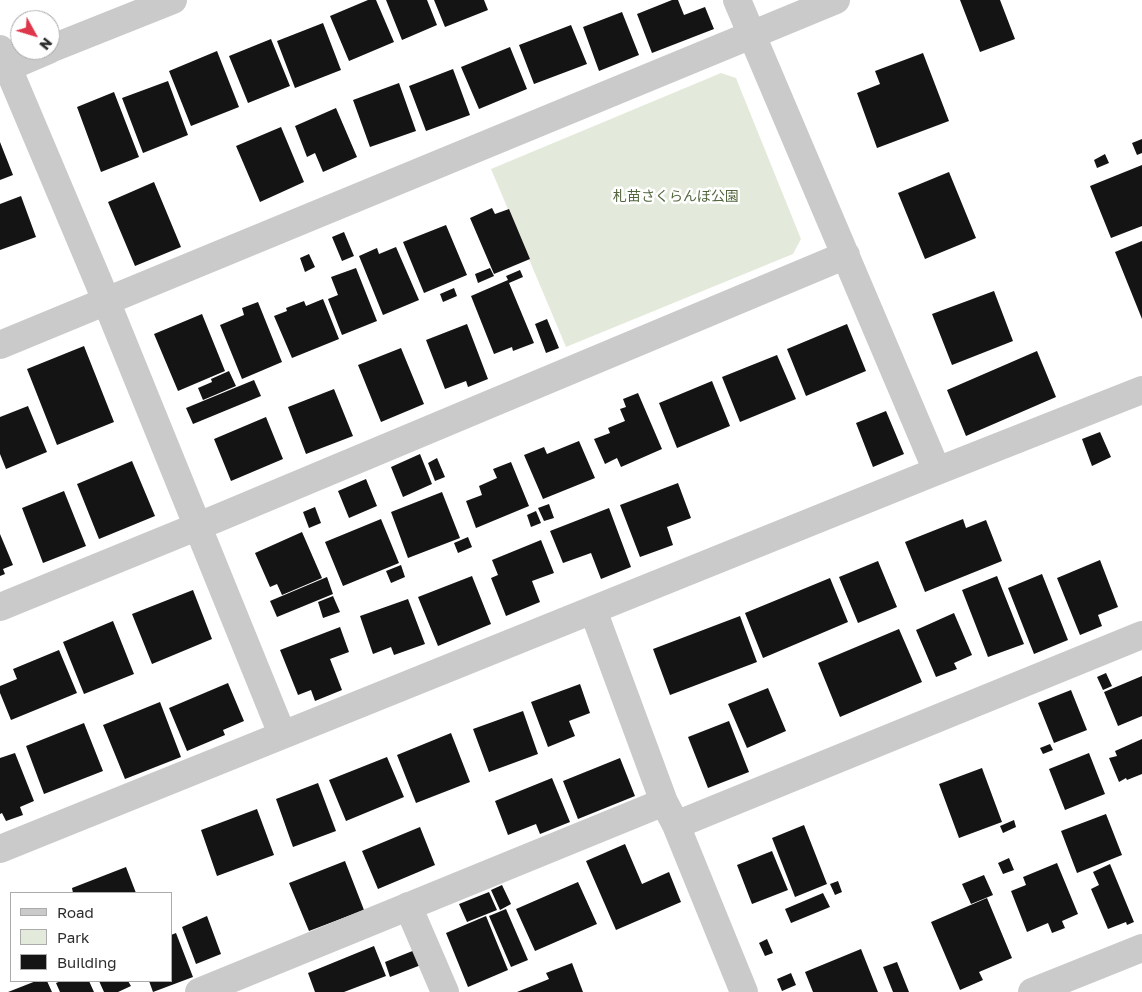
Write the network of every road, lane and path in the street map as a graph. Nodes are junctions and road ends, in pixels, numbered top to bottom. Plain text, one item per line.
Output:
1 (173, 0) edge
2 (737, 0) edge
3 (836, 0) edge
4 (752, 35) junction
5 (60, 46) edge
6 (3, 62) edge
7 (846, 255) junction
8 (106, 302) junction
9 (0, 345) edge
10 (1142, 390) edge
11 (937, 471) junction
12 (198, 526) junction
13 (0, 606) edge
14 (593, 610) junction
15 (1142, 634) edge
16 (282, 734) junction
17 (670, 814) junction
18 (0, 849) edge
19 (408, 906) junction
20 (1142, 948) edge
21 (200, 992) edge
22 (445, 992) edge
23 (744, 992) edge
24 (1032, 992) edge

1 - 5 street
2 - 4 street
3 - 4 street
4 - 7 street
4 - 8 street
6 - 8 street
7 - 11 street
7 - 12 street
8 - 9 street
8 - 12 street
10 - 11 street
11 - 14 street
12 - 13 street
12 - 16 street
14 - 16 street
14 - 17 street
15 - 17 street
16 - 18 street
17 - 19 street
17 - 23 street
19 - 21 street
19 - 22 street
20 - 24 street

